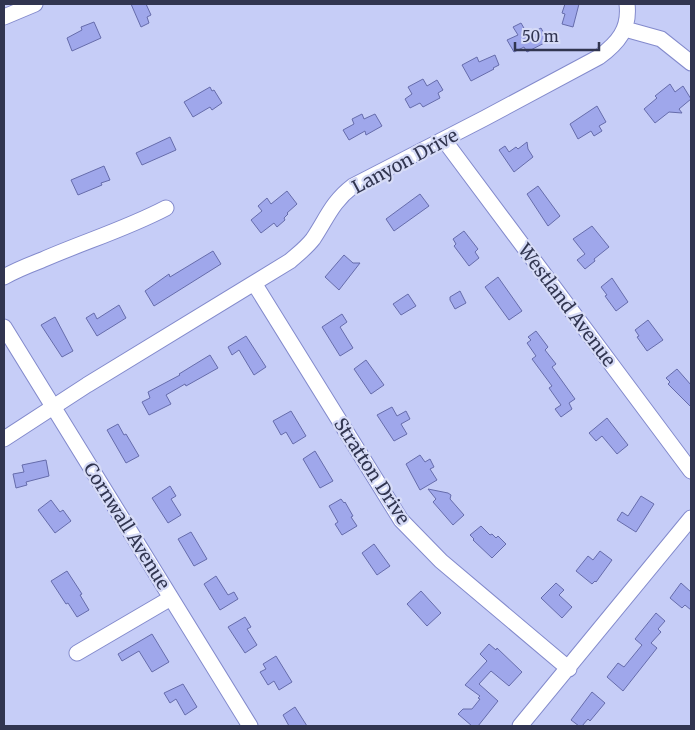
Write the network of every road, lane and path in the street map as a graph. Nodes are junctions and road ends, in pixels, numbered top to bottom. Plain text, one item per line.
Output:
1 (35, 4) edge
2 (627, 4) edge
3 (4, 17) edge
4 (625, 29) junction
5 (691, 63) edge
6 (444, 140) junction
7 (166, 208) dead end
8 (4, 277) edge
9 (254, 283) junction
10 (4, 327) edge
11 (53, 407) junction
12 (4, 439) edge
13 (691, 471) edge
14 (691, 518) edge
15 (171, 598) junction
16 (77, 653) dead end
17 (569, 669) junction
18 (250, 726) edge
19 (520, 726) edge

1 - 3 street
2 - 4 street
4 - 5 street
4 - 6 street, Lanyon Drive
6 - 9 street, Lanyon Drive
6 - 13 street, Westland Avenue
7 - 8 street
9 - 11 street, Lanyon Drive
9 - 17 street, Stratton Drive
10 - 11 street, Cornwall Avenue
11 - 12 street, Lanyon Drive
11 - 15 street, Cornwall Avenue
14 - 17 street
15 - 16 street
15 - 18 street, Cornwall Avenue
17 - 19 street

